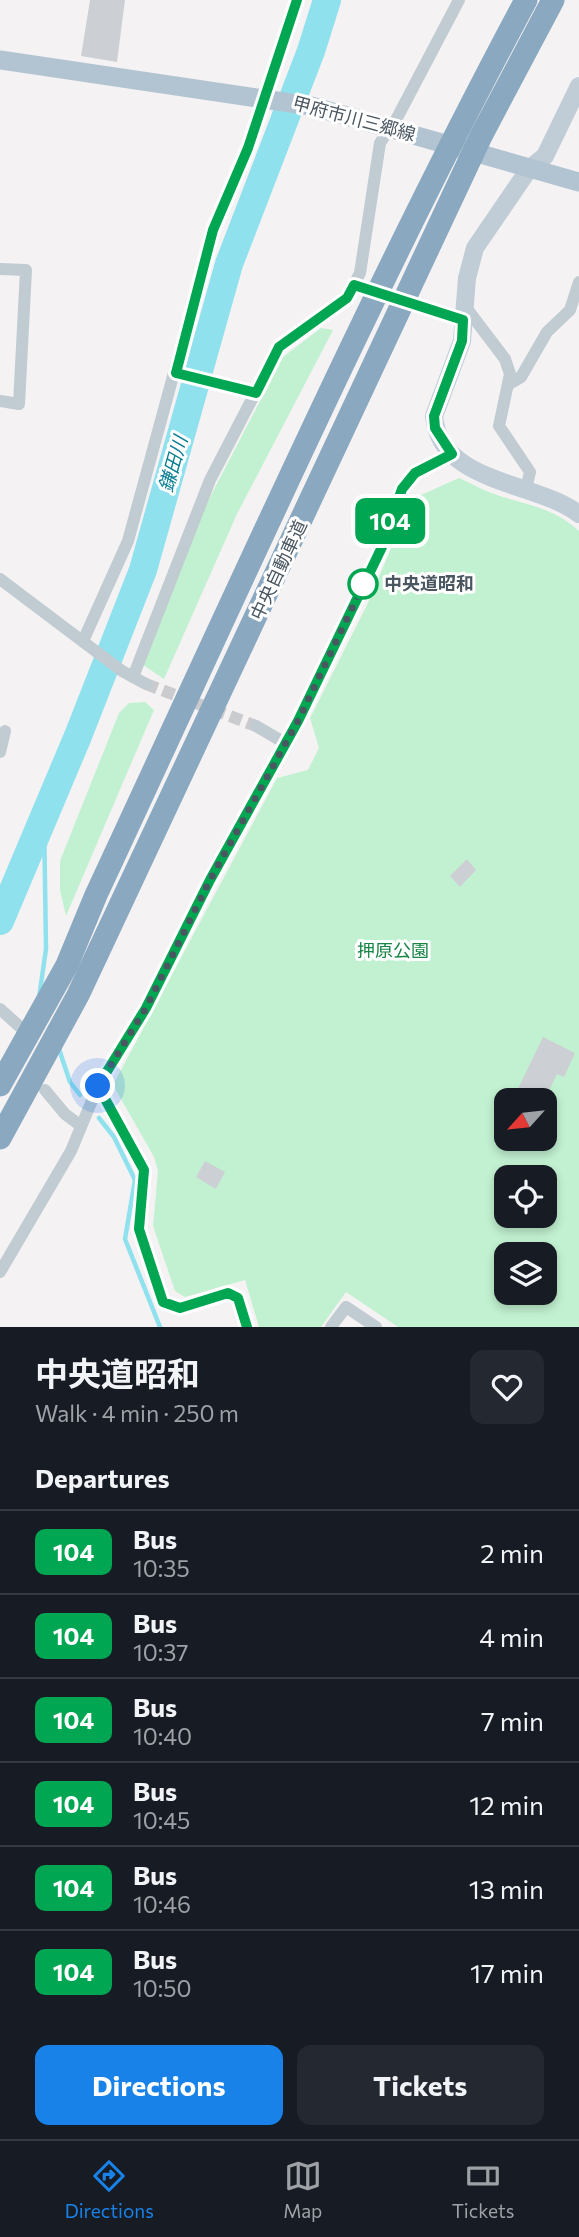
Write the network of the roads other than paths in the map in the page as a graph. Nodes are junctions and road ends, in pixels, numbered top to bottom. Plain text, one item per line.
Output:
1 (297, 0) edge
2 (459, 0) edge
3 (526, 0) edge
4 (553, 0) edge
5 (0, 60) edge
6 (579, 86) edge
7 (267, 97) junction
8 (390, 127) junction
9 (529, 169) junction
10 (579, 182) edge
11 (0, 269) edge
12 (579, 282) edge
13 (354, 285) junction
14 (464, 312) junction
15 (176, 373) junction
16 (509, 384) junction
17 (256, 393) junction
18 (0, 401) edge
19 (452, 454) junction
20 (526, 489) junction
21 (579, 514) edge
22 (0, 579) edge
23 (86, 644) junction
24 (127, 674) junction
25 (146, 684) tunnel mouth
26 (256, 726) tunnel mouth
27 (5, 731) dead end
28 (285, 743) junction
29 (0, 752) edge
30 (0, 1009) edge
31 (24, 1030) junction
32 (43, 1078) junction
33 (0, 1085) edge
34 (98, 1086) junction
35 (81, 1126) junction
36 (0, 1138) edge
37 (0, 1272) edge
38 (247, 1327) edge
39 (331, 1327) edge
40 (376, 1327) edge

1 - 7 street
2 - 8 street
3 - 31 highway, 中央自動車道
4 - 32 highway, 中央自動車道
5 - 7 main road, 甲府市川三郷線
6 - 9 street
7 - 8 main road, 甲府市川三郷線
7 - 15 street
8 - 9 main road, 甲府市川三郷線
8 - 13 street
9 - 10 main road, 甲府市川三郷線
9 - 14 street
11 - 18 street
12 - 16 street
13 - 14 street
13 - 17 street
14 - 16 street
14 - 19 street
15 - 17 street
15 - 23 street
16 - 20 street
17 - 24 street
19 - 20 street
19 - 28 street
20 - 21 street
22 - 23 street
23 - 24 street
24 - 25 street
26 - 28 street
27 - 29 street
28 - 34 street
30 - 31 street
31 - 33 highway, 中央自動車道
32 - 35 street
32 - 36 highway, 中央自動車道
34 - 35 street
34 - 38 street
35 - 37 street
39 - 40 street

